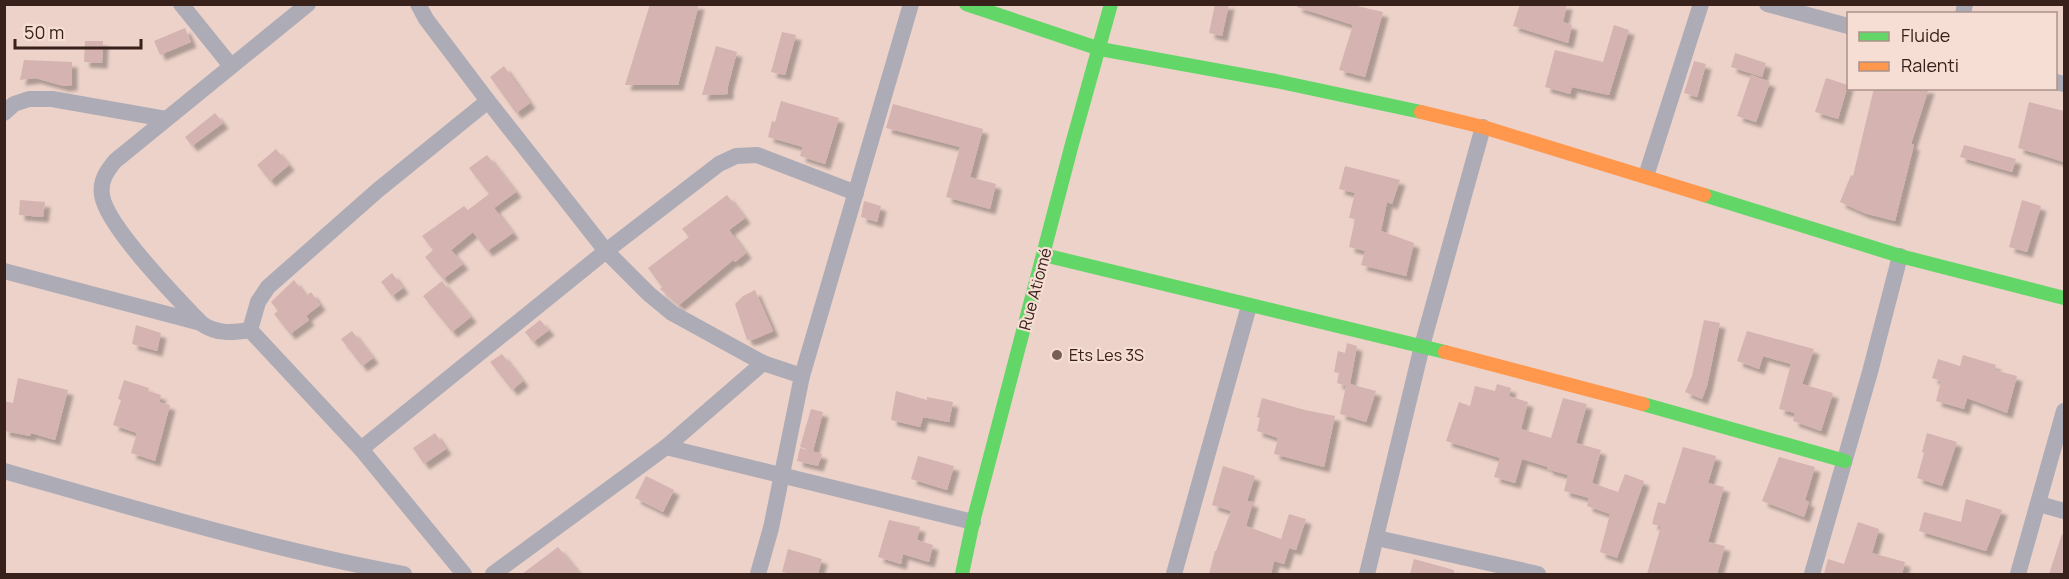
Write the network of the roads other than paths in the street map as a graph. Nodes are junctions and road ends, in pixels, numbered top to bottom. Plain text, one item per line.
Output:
1 (181, 4) edge
2 (308, 4) edge
3 (418, 4) edge
4 (911, 4) edge
5 (966, 4) edge
6 (1112, 4) edge
7 (1701, 4) edge
8 (1767, 4) edge
9 (1847, 26) edge
10 (1100, 49) junction
11 (231, 66) junction
12 (488, 102) junction
13 (4, 113) edge
14 (166, 119) junction
15 (1483, 127) junction
16 (1646, 176) junction
17 (856, 193) junction
18 (606, 251) junction
19 (1044, 255) junction
20 (1900, 256) junction
21 (4, 271) edge
22 (2064, 298) edge
23 (1249, 306) junction
24 (202, 324) junction
25 (250, 330) junction
26 (1422, 346) junction
27 (763, 363) junction
28 (802, 376) junction
29 (2064, 411) edge
30 (666, 447) junction
31 (361, 448) junction
32 (1845, 460) junction
33 (4, 471) edge
34 (783, 475) junction
35 (2039, 504) junction
36 (2064, 511) edge
37 (973, 522) junction
38 (1377, 538) junction
39 (405, 574) edge
40 (464, 574) edge
41 (493, 574) edge
42 (758, 574) edge
43 (962, 574) edge
44 (1174, 574) edge
45 (1367, 574) edge
46 (1538, 574) edge
47 (1812, 574) edge
48 (2018, 574) edge

1 - 11 street
2 - 11 street
3 - 12 street
4 - 17 street
5 - 10 street
6 - 10 street, Rue Atiomé
7 - 16 street
8 - 9 street
10 - 15 street
10 - 19 street, Rue Atiomé
11 - 14 street
12 - 18 street
12 - 25 street
13 - 14 street
14 - 24 street
15 - 16 street
15 - 26 street
16 - 20 street
17 - 18 street
17 - 28 street
18 - 27 street
18 - 31 street
19 - 23 street
19 - 37 street, Rue Atiomé
20 - 22 street
20 - 32 street
21 - 24 street
23 - 26 street
23 - 44 street
24 - 25 street
25 - 31 street
26 - 32 street
26 - 38 street
27 - 28 street
27 - 30 street
28 - 34 street
29 - 35 street
30 - 34 street
30 - 41 street
31 - 40 street
32 - 47 street
33 - 39 street
34 - 37 street
34 - 42 street
35 - 36 street
35 - 48 street
37 - 43 street, Rue Atiomé
38 - 45 street
38 - 46 street

